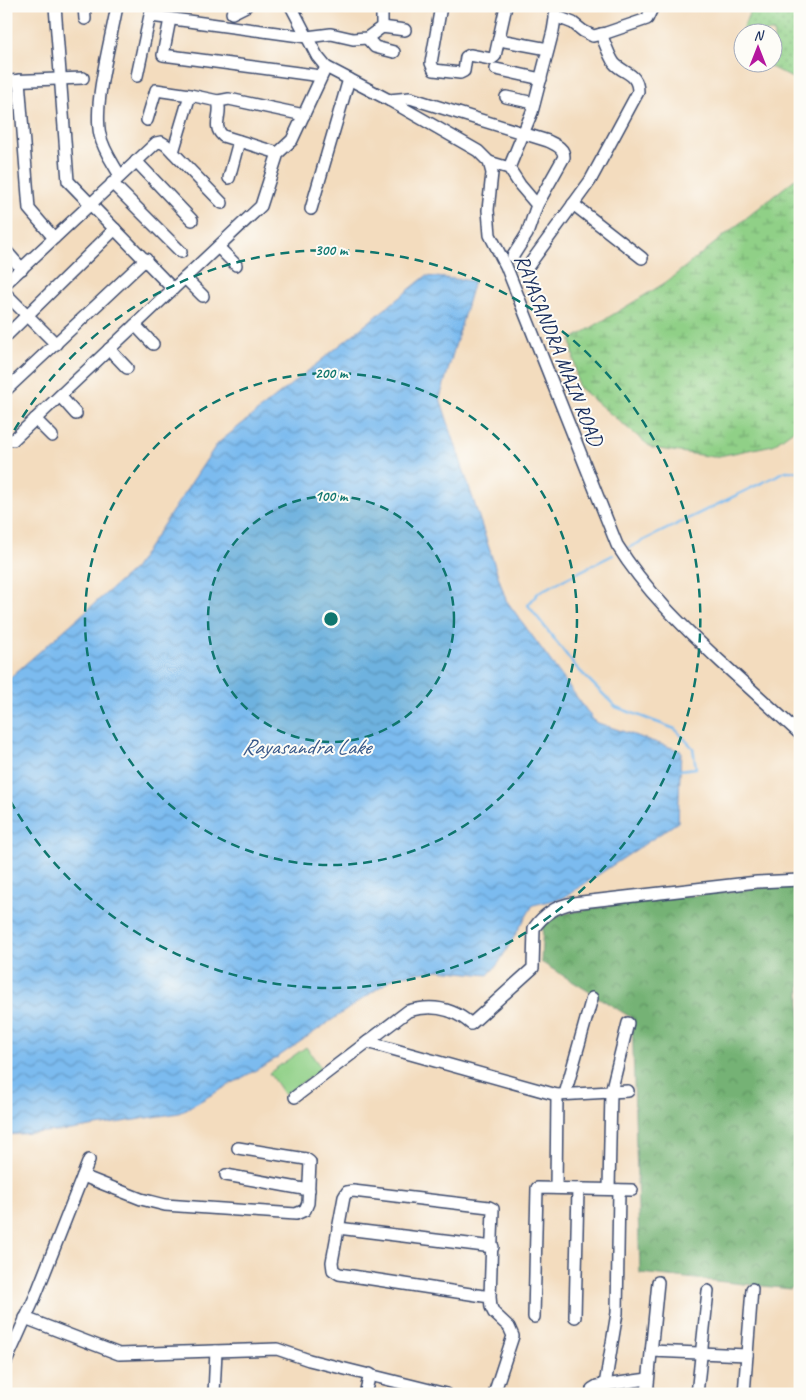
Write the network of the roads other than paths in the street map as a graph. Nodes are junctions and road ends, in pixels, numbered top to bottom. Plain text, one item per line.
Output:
1 (55, 6) edge
2 (84, 6) edge
3 (117, 6) edge
4 (246, 6) edge
5 (291, 6) edge
6 (441, 6) edge
7 (506, 6) edge
8 (652, 6) edge
9 (152, 11) edge
10 (556, 11) edge
11 (232, 13) dead end
12 (382, 13) dead end
13 (85, 19) dead end
14 (170, 19) junction
15 (382, 26) junction
16 (405, 30) dead end
17 (602, 34) junction
18 (307, 37) junction
19 (505, 41) dead end
20 (372, 47) junction
21 (548, 49) junction
22 (394, 52) dead end
23 (496, 69) dead end
24 (324, 72) junction
25 (137, 76) dead end
26 (59, 78) junction
27 (83, 78) dead end
28 (540, 79) junction
29 (19, 80) junction
30 (350, 80) junction
31 (6, 81) edge
32 (190, 95) junction
33 (506, 97) dead end
34 (389, 100) junction
35 (218, 101) junction
36 (534, 104) junction
37 (304, 115) junction
38 (147, 120) dead end
39 (523, 134) junction
40 (239, 141) junction
41 (173, 152) junction
42 (278, 153) junction
43 (136, 161) junction
44 (489, 162) junction
45 (509, 168) junction
46 (229, 178) dead end
47 (116, 180) junction
48 (222, 203) dead end
49 (90, 204) junction
50 (573, 204) junction
51 (537, 205) junction
52 (311, 210) dead end
53 (192, 220) dead end
54 (115, 229) junction
55 (54, 238) junction
56 (218, 247) junction
57 (6, 251) edge
58 (181, 252) dead end
59 (513, 256) dead end
60 (642, 258) dead end
61 (146, 259) junction
62 (236, 265) dead end
63 (529, 265) dead end
64 (22, 269) junction
65 (185, 278) junction
66 (6, 283) edge
67 (173, 289) junction
68 (6, 294) edge
69 (203, 296) dead end
70 (28, 315) junction
71 (135, 326) junction
72 (6, 336) edge
73 (56, 344) junction
74 (153, 344) dead end
75 (109, 349) junction
76 (127, 368) dead end
77 (6, 390) edge
78 (60, 396) junction
79 (76, 414) dead end
80 (35, 419) junction
81 (52, 436) dead end
82 (13, 440) dead end
83 (800, 734) edge
84 (800, 880) edge
85 (592, 998) dead end
86 (628, 1023) dead end
87 (368, 1042) junction
88 (611, 1092) junction
89 (628, 1092) dead end
90 (561, 1094) junction
91 (296, 1096) dead end
92 (238, 1148) dead end
93 (89, 1160) dead end
94 (226, 1175) dead end
95 (83, 1176) junction
96 (556, 1188) junction
97 (578, 1189) junction
98 (309, 1190) junction
99 (614, 1190) junction
100 (632, 1190) dead end
101 (338, 1228) junction
102 (493, 1247) junction
103 (658, 1282) dead end
104 (752, 1289) dead end
105 (708, 1291) dead end
106 (490, 1297) junction
107 (534, 1317) dead end
108 (575, 1317) dead end
109 (26, 1318) junction
110 (216, 1351) junction
111 (651, 1351) junction
112 (701, 1353) junction
113 (747, 1355) junction
114 (6, 1362) edge
115 (370, 1374) junction
116 (648, 1380) junction
117 (605, 1385) junction
118 (214, 1394) edge
119 (364, 1394) edge
120 (446, 1394) edge
121 (494, 1394) edge
122 (591, 1394) edge
123 (647, 1394) edge
124 (697, 1394) edge
125 (744, 1394) edge

1 - 26 street
2 - 13 street
3 - 47 street
4 - 11 street
5 - 18 street
6 - 7 street
8 - 17 street
9 - 14 street
9 - 25 street
10 - 17 street
10 - 21 street
12 - 15 street
14 - 18 street
14 - 24 street
15 - 16 street
15 - 20 street
17 - 50 street
18 - 20 street
18 - 24 street
19 - 21 street
20 - 22 street
21 - 28 street
23 - 28 street
24 - 30 street
24 - 37 street
26 - 27 street
26 - 29 street
26 - 49 street
28 - 36 street
29 - 31 street
29 - 55 street
30 - 34 street
30 - 52 street
32 - 35 street
32 - 38 street
32 - 41 street
33 - 36 street
34 - 39 street
34 - 44 street
35 - 37 street
35 - 40 street
36 - 39 street
37 - 42 street
39 - 45 street
39 - 51 street
40 - 42 street
40 - 46 street
41 - 43 street
41 - 48 street
42 - 56 street
43 - 47 street
43 - 53 street
44 - 45 street
44 - 83 street, RAYASANDRA MAIN ROAD
45 - 51 street
47 - 49 street
47 - 58 street
49 - 54 street
49 - 55 street
50 - 60 street
50 - 63 street
51 - 59 street
54 - 61 street
54 - 70 street
55 - 64 street
56 - 62 street
56 - 65 street
57 - 64 street
61 - 67 street
61 - 73 street
64 - 66 street
65 - 67 street
65 - 69 street
67 - 71 street
68 - 70 street
70 - 72 street
70 - 73 street
71 - 74 street
71 - 75 street
73 - 77 street
75 - 76 street
75 - 78 street
78 - 79 street
78 - 80 street
80 - 81 street
80 - 82 street
84 - 87 street
85 - 90 street
86 - 88 street
87 - 90 street
87 - 91 street
88 - 89 street
88 - 90 street
88 - 99 street
90 - 96 street
92 - 98 street
93 - 95 street
94 - 98 street
95 - 98 street
95 - 109 street
96 - 97 street
96 - 107 street
97 - 99 street
97 - 108 street
99 - 100 street
99 - 117 street
101 - 102 street
101 - 102 street
101 - 106 street
102 - 106 street
103 - 111 street
104 - 113 street
105 - 112 street
106 - 121 street
109 - 110 street
109 - 114 street
110 - 115 street
110 - 118 street
111 - 112 street
111 - 116 street
112 - 113 street
112 - 124 street
113 - 125 street
115 - 119 street
115 - 120 street
116 - 117 street
116 - 123 street
117 - 122 street

